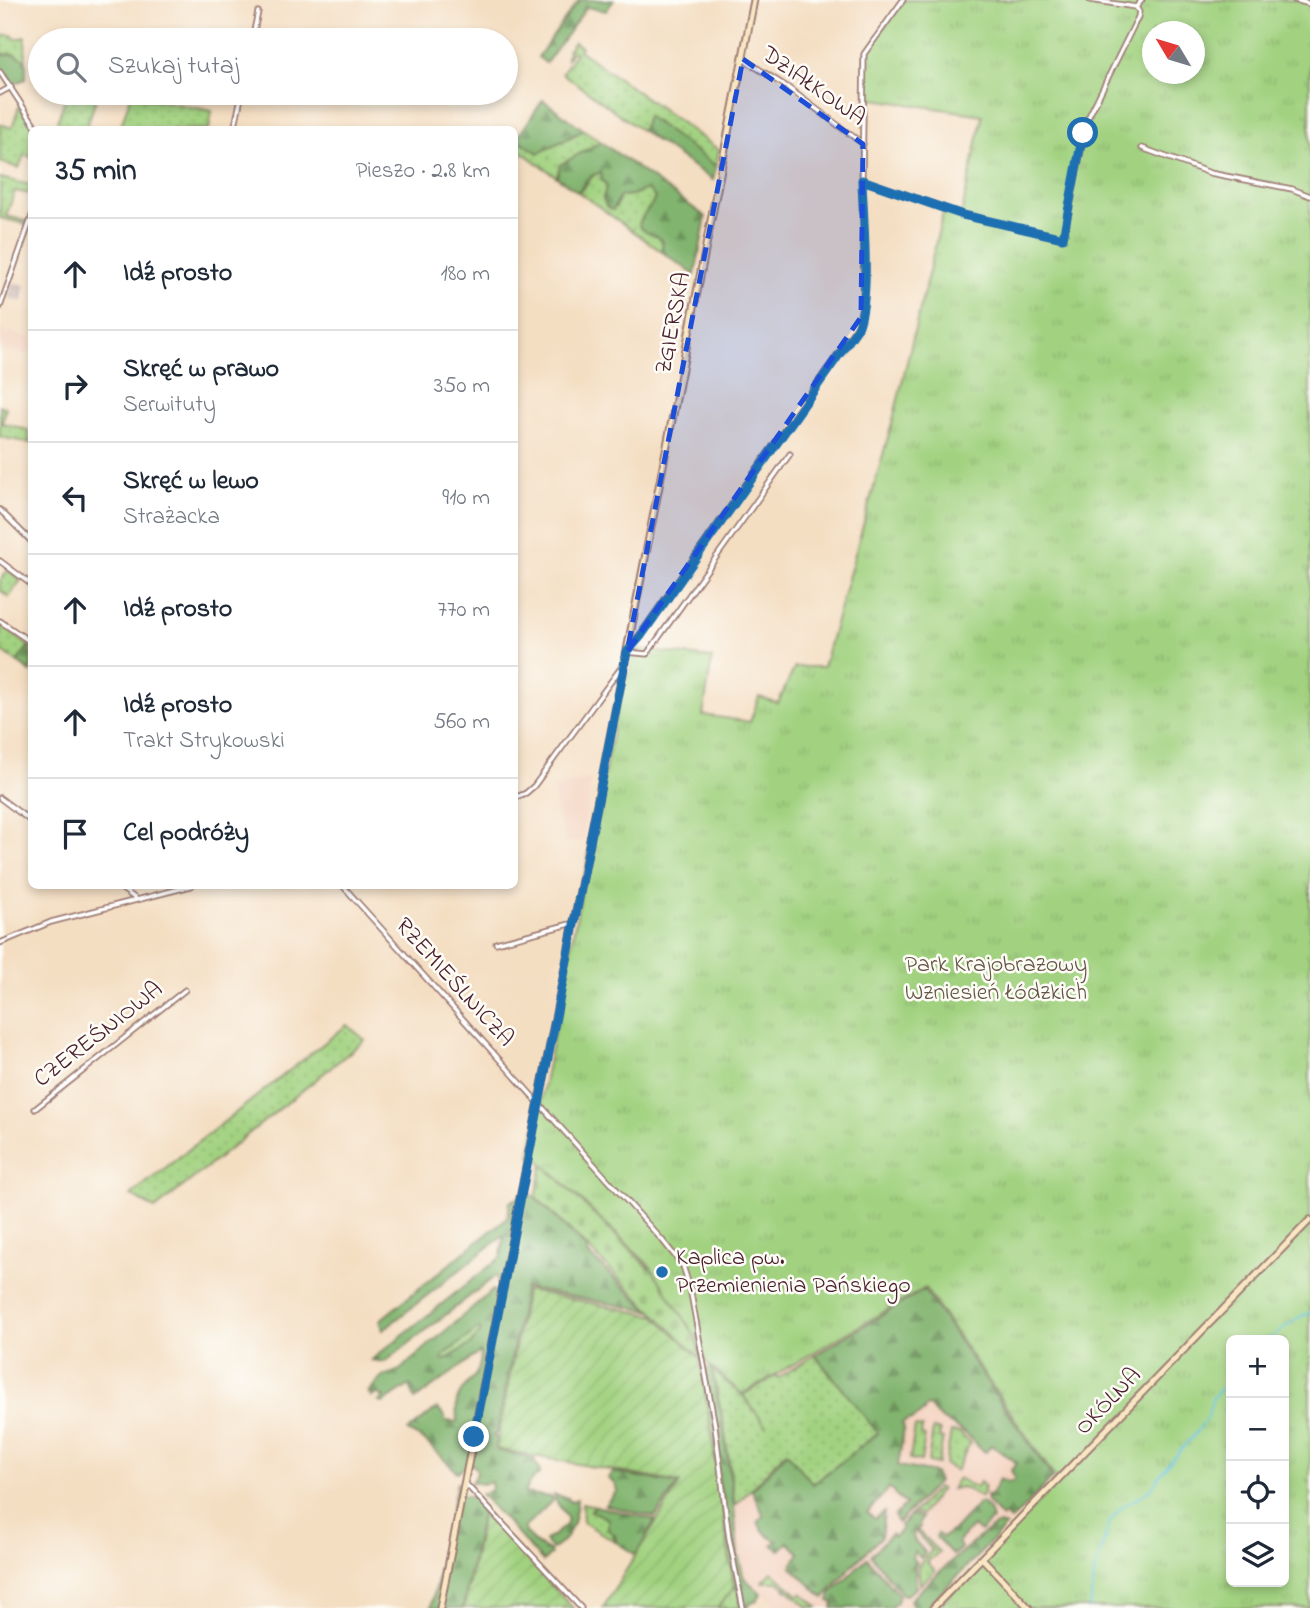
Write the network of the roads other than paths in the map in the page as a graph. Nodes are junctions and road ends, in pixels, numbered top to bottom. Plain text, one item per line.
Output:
1 (754, 0) edge
2 (903, 0) edge
3 (1090, 0) edge
4 (1142, 0) edge
5 (1295, 0) edge
6 (1310, 4) edge
7 (1136, 7) junction
8 (258, 12) dead end
9 (255, 28) edge
10 (743, 59) junction
11 (0, 72) edge
12 (11, 87) junction
13 (0, 93) edge
14 (239, 105) edge
15 (35, 126) edge
16 (235, 126) edge
17 (863, 144) junction
18 (1142, 148) dead end
19 (862, 180) junction
20 (1310, 196) edge
21 (28, 227) edge
22 (0, 307) edge
23 (790, 454) dead end
24 (0, 510) edge
25 (28, 538) edge
26 (0, 561) edge
27 (28, 581) edge
28 (0, 621) edge
29 (28, 640) edge
30 (627, 652) junction
31 (625, 664) junction
32 (518, 796) edge
33 (0, 798) edge
34 (28, 819) edge
35 (122, 889) edge
36 (178, 889) edge
37 (346, 889) edge
38 (136, 899) junction
39 (574, 923) junction
40 (0, 943) edge
41 (496, 943) dead end
42 (185, 990) dead end
43 (538, 1104) junction
44 (35, 1109) dead end
45 (1310, 1220) edge
46 (465, 1483) junction
47 (982, 1558) junction
48 (440, 1608) edge
49 (581, 1608) edge
50 (743, 1608) edge
51 (933, 1608) edge
52 (1027, 1608) edge

1 - 10 main road, ZGIERSKA
2 - 17 street
3 - 7 street
4 - 7 street
5 - 6 street
7 - 19 street
8 - 9 street
10 - 17 street, DZIAŁKOWA
10 - 30 main road, ZGIERSKA
11 - 12 street
12 - 13 street
12 - 15 street
14 - 16 street
17 - 19 street
18 - 20 street
19 - 30 street
21 - 22 street
23 - 30 street
24 - 25 street
26 - 27 street
28 - 29 street
30 - 31 main road, ZGIERSKA
31 - 32 street
31 - 39 main road, ZGIERSKA
33 - 34 street
35 - 38 street
36 - 38 street
37 - 43 street, RZEMIEŚLNICZA
38 - 40 street
39 - 41 street
39 - 43 main road, ZGIERSKA
42 - 44 street, CZEREŚNIOWA
43 - 46 main road, ZGIERSKA
43 - 50 street, RZEMIEŚLNICZA
45 - 47 main road, OKÓLNA
46 - 48 main road, ZGIERSKA
46 - 49 street
47 - 51 main road, OKÓLNA
47 - 52 main road

